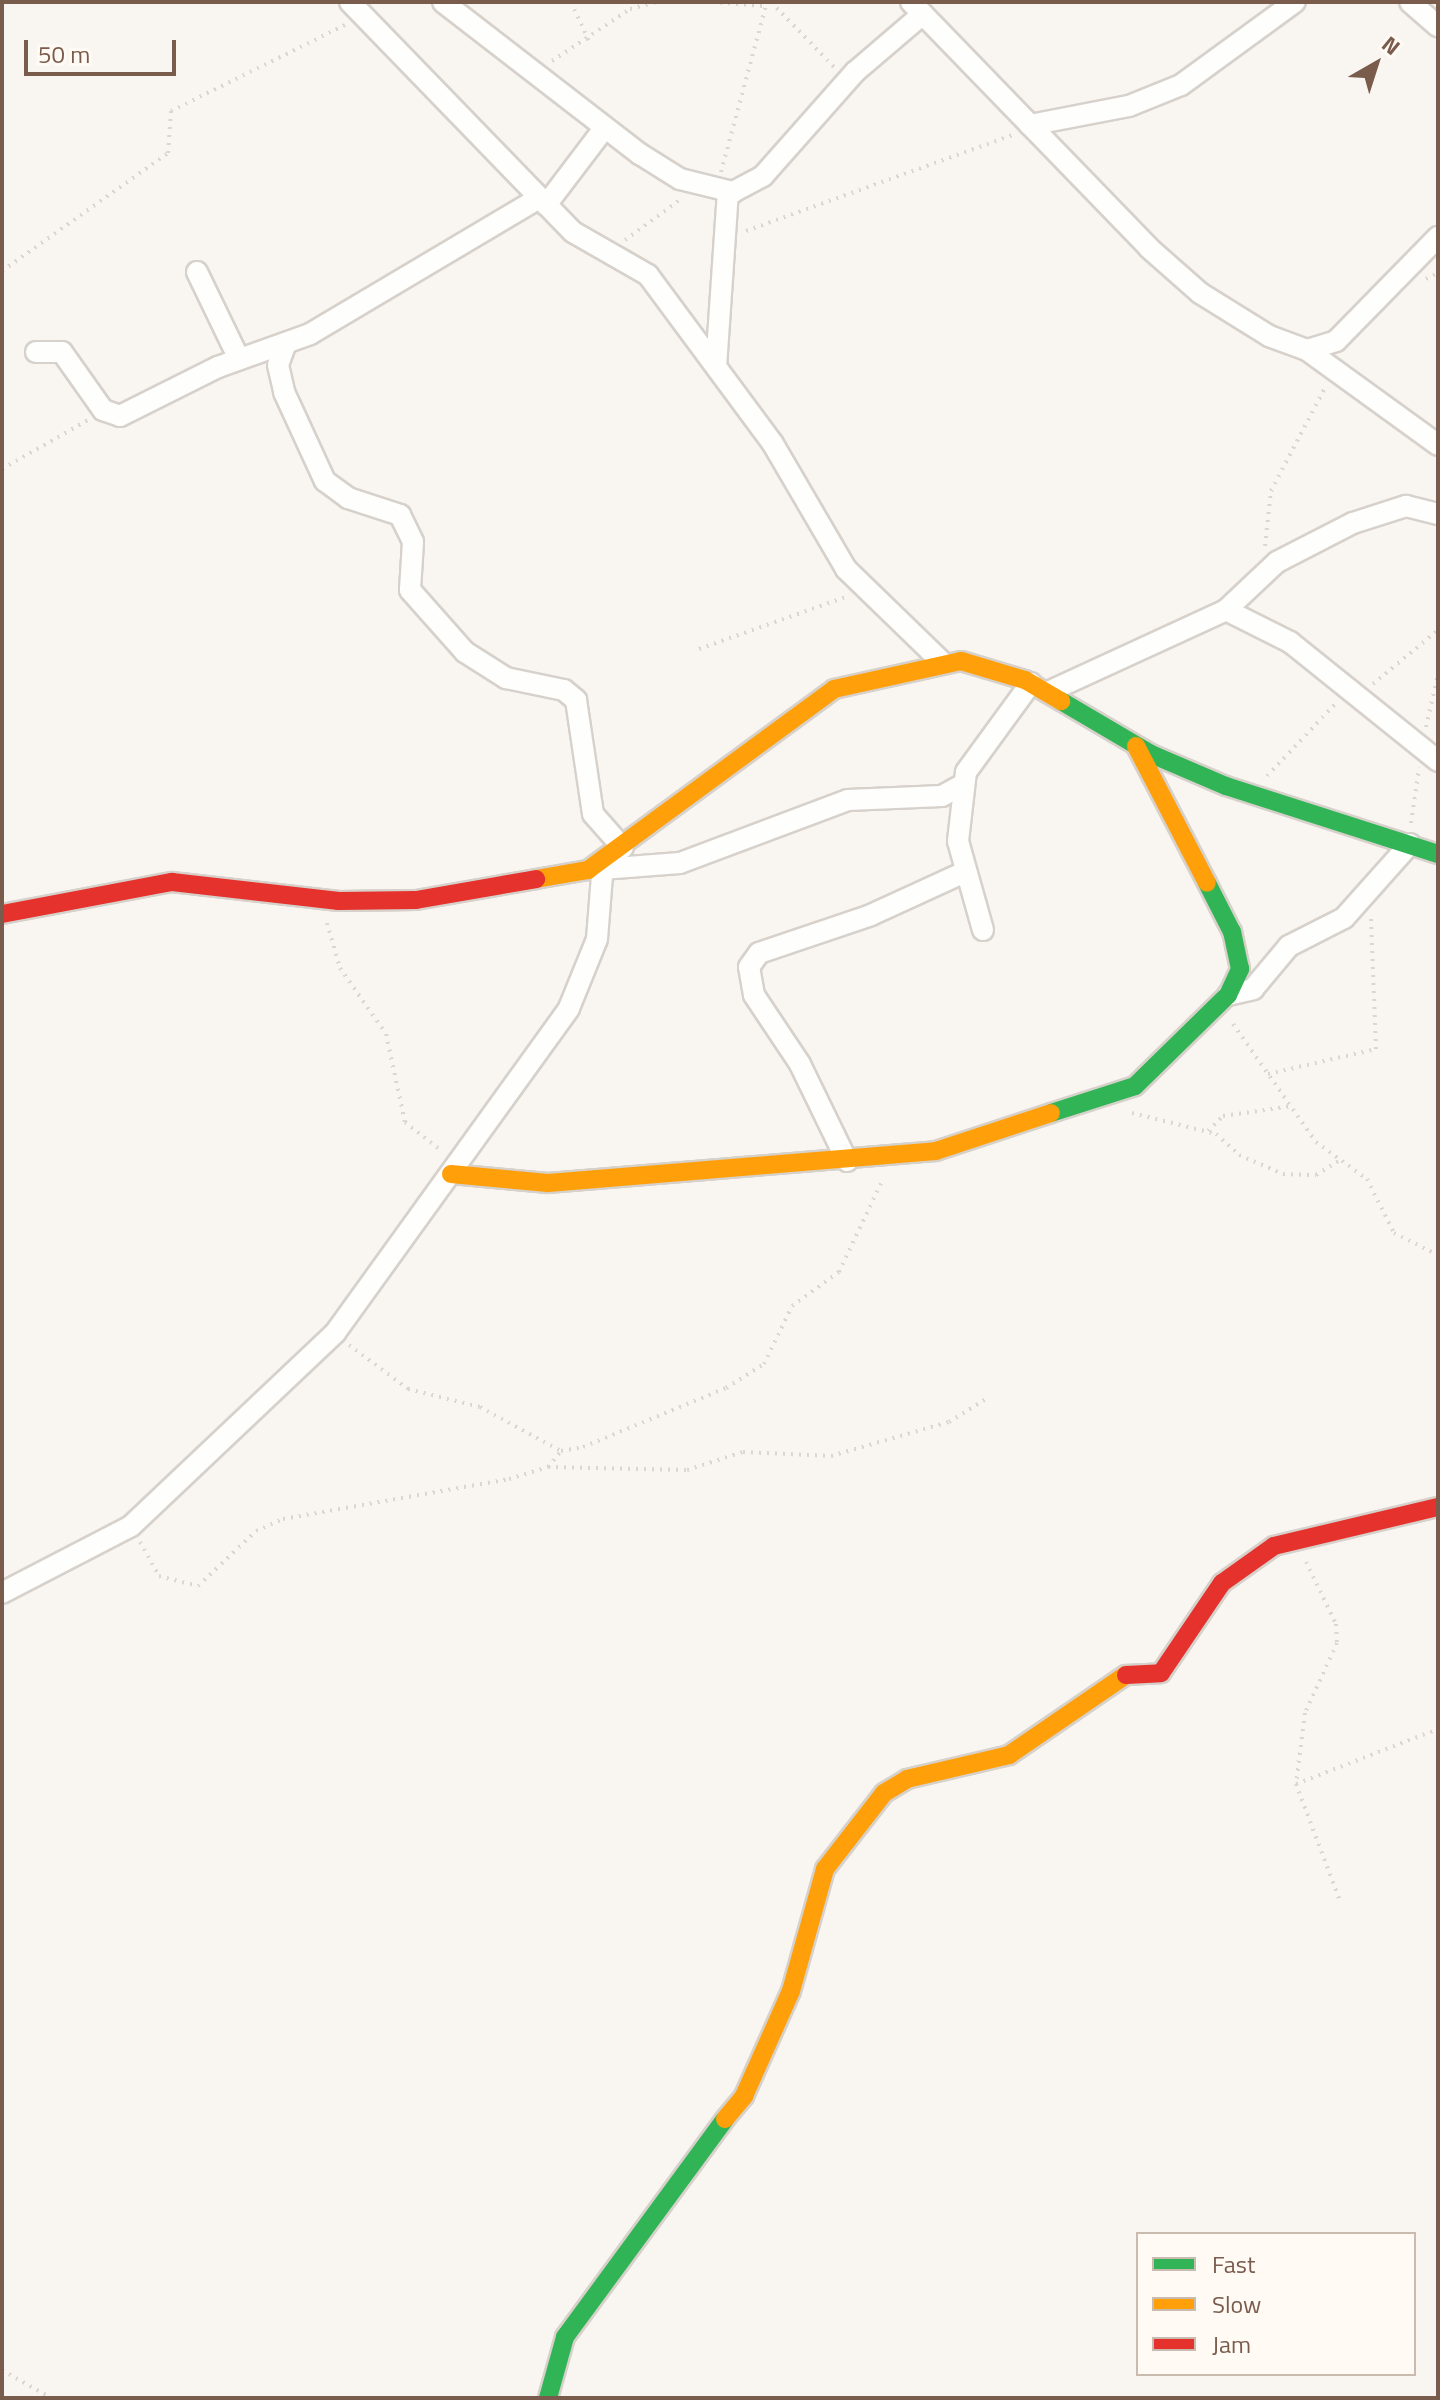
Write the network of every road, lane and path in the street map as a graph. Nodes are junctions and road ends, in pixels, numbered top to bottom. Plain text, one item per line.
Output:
1 (443, 2) edge
2 (571, 2) edge
3 (657, 2) edge
4 (712, 2) edge
5 (1295, 2) edge
6 (1410, 2) edge
7 (768, 3) edge
8 (917, 8) edge
9 (356, 10) edge
10 (1438, 26) edge
11 (589, 41) junction
12 (533, 75) junction
13 (848, 79) junction
14 (1030, 125) junction
15 (603, 130) junction
16 (687, 181) junction
17 (724, 191) junction
18 (542, 201) junction
19 (1438, 237) edge
20 (724, 238) junction
21 (609, 252) junction
22 (2, 271) edge
23 (197, 272) dead end
24 (286, 343) junction
25 (1307, 350) junction
26 (36, 352) dead end
27 (239, 359) junction
28 (716, 367) junction
29 (1333, 369) junction
30 (103, 410) junction
31 (1438, 445) edge
32 (2, 469) edge
33 (1438, 514) edge
34 (1267, 570) junction
35 (863, 590) junction
36 (1226, 610) junction
37 (1438, 630) edge
38 (699, 649) dead end
39 (942, 662) junction
40 (1438, 674) edge
41 (1039, 688) junction
42 (1356, 694) junction
43 (1136, 746) junction
44 (1427, 752) edge
45 (964, 784) junction
46 (1255, 796) junction
47 (1406, 843) junction
48 (623, 848) junction
49 (1438, 854) edge
50 (602, 866) junction
51 (965, 872) junction
52 (1370, 895) junction
53 (318, 898) junction
54 (2, 914) edge
55 (983, 930) dead end
56 (1230, 995) junction
57 (1268, 1074) junction
58 (1117, 1094) junction
59 (1292, 1106) junction
60 (1208, 1131) junction
61 (899, 1155) junction
62 (1342, 1159) junction
63 (847, 1161) junction
64 (454, 1170) junction
65 (1438, 1255) edge
66 (335, 1333) junction
67 (989, 1397) dead end
68 (561, 1451) junction
69 (548, 1467) junction
70 (1438, 1507) edge
71 (131, 1526) junction
72 (1294, 1538) junction
73 (2, 1593) edge
74 (1438, 1729) edge
75 (1296, 1784) junction
76 (1340, 1901) dead end
77 (2, 2370) edge
78 (51, 2398) edge
79 (548, 2398) edge

1 - 12 street
2 - 11 path
3 - 11 path
4 - 7 path
5 - 14 street
6 - 10 street
7 - 13 path
7 - 17 path
8 - 13 street
8 - 14 street
9 - 18 street
9 - 22 path
11 - 12 path
12 - 15 street
13 - 17 street
14 - 20 path
14 - 25 street
15 - 16 street
15 - 18 street
16 - 17 street
16 - 21 path
17 - 20 street
18 - 21 street
18 - 24 street
19 - 25 street
20 - 28 street
21 - 28 street
23 - 27 street
24 - 27 street
24 - 48 street
25 - 29 street
26 - 30 street
27 - 30 street
28 - 35 street
29 - 31 street
29 - 34 path
30 - 32 path
33 - 34 street
34 - 36 street
35 - 38 path
35 - 39 street
36 - 41 street
36 - 42 street
37 - 42 path
39 - 41 street
39 - 48 street
40 - 44 path
41 - 43 street
41 - 45 street
42 - 44 street
42 - 46 path
43 - 46 street
43 - 56 street
44 - 47 path
45 - 50 street
45 - 51 street
46 - 47 street
47 - 49 street
47 - 52 street
48 - 50 street
50 - 53 street
50 - 64 street
51 - 55 street
51 - 63 street
52 - 56 street
52 - 57 path
53 - 54 street
53 - 64 path
56 - 57 path
56 - 58 street
57 - 59 path
58 - 60 path
58 - 61 street
59 - 60 path
59 - 62 path
60 - 62 path
61 - 63 street
61 - 68 path
62 - 65 path
63 - 64 street
64 - 66 street
66 - 68 path
66 - 71 street
67 - 69 path
68 - 69 path
69 - 71 path
70 - 72 street
71 - 73 street
72 - 75 path
72 - 79 street
74 - 75 path
75 - 76 path
77 - 78 path

